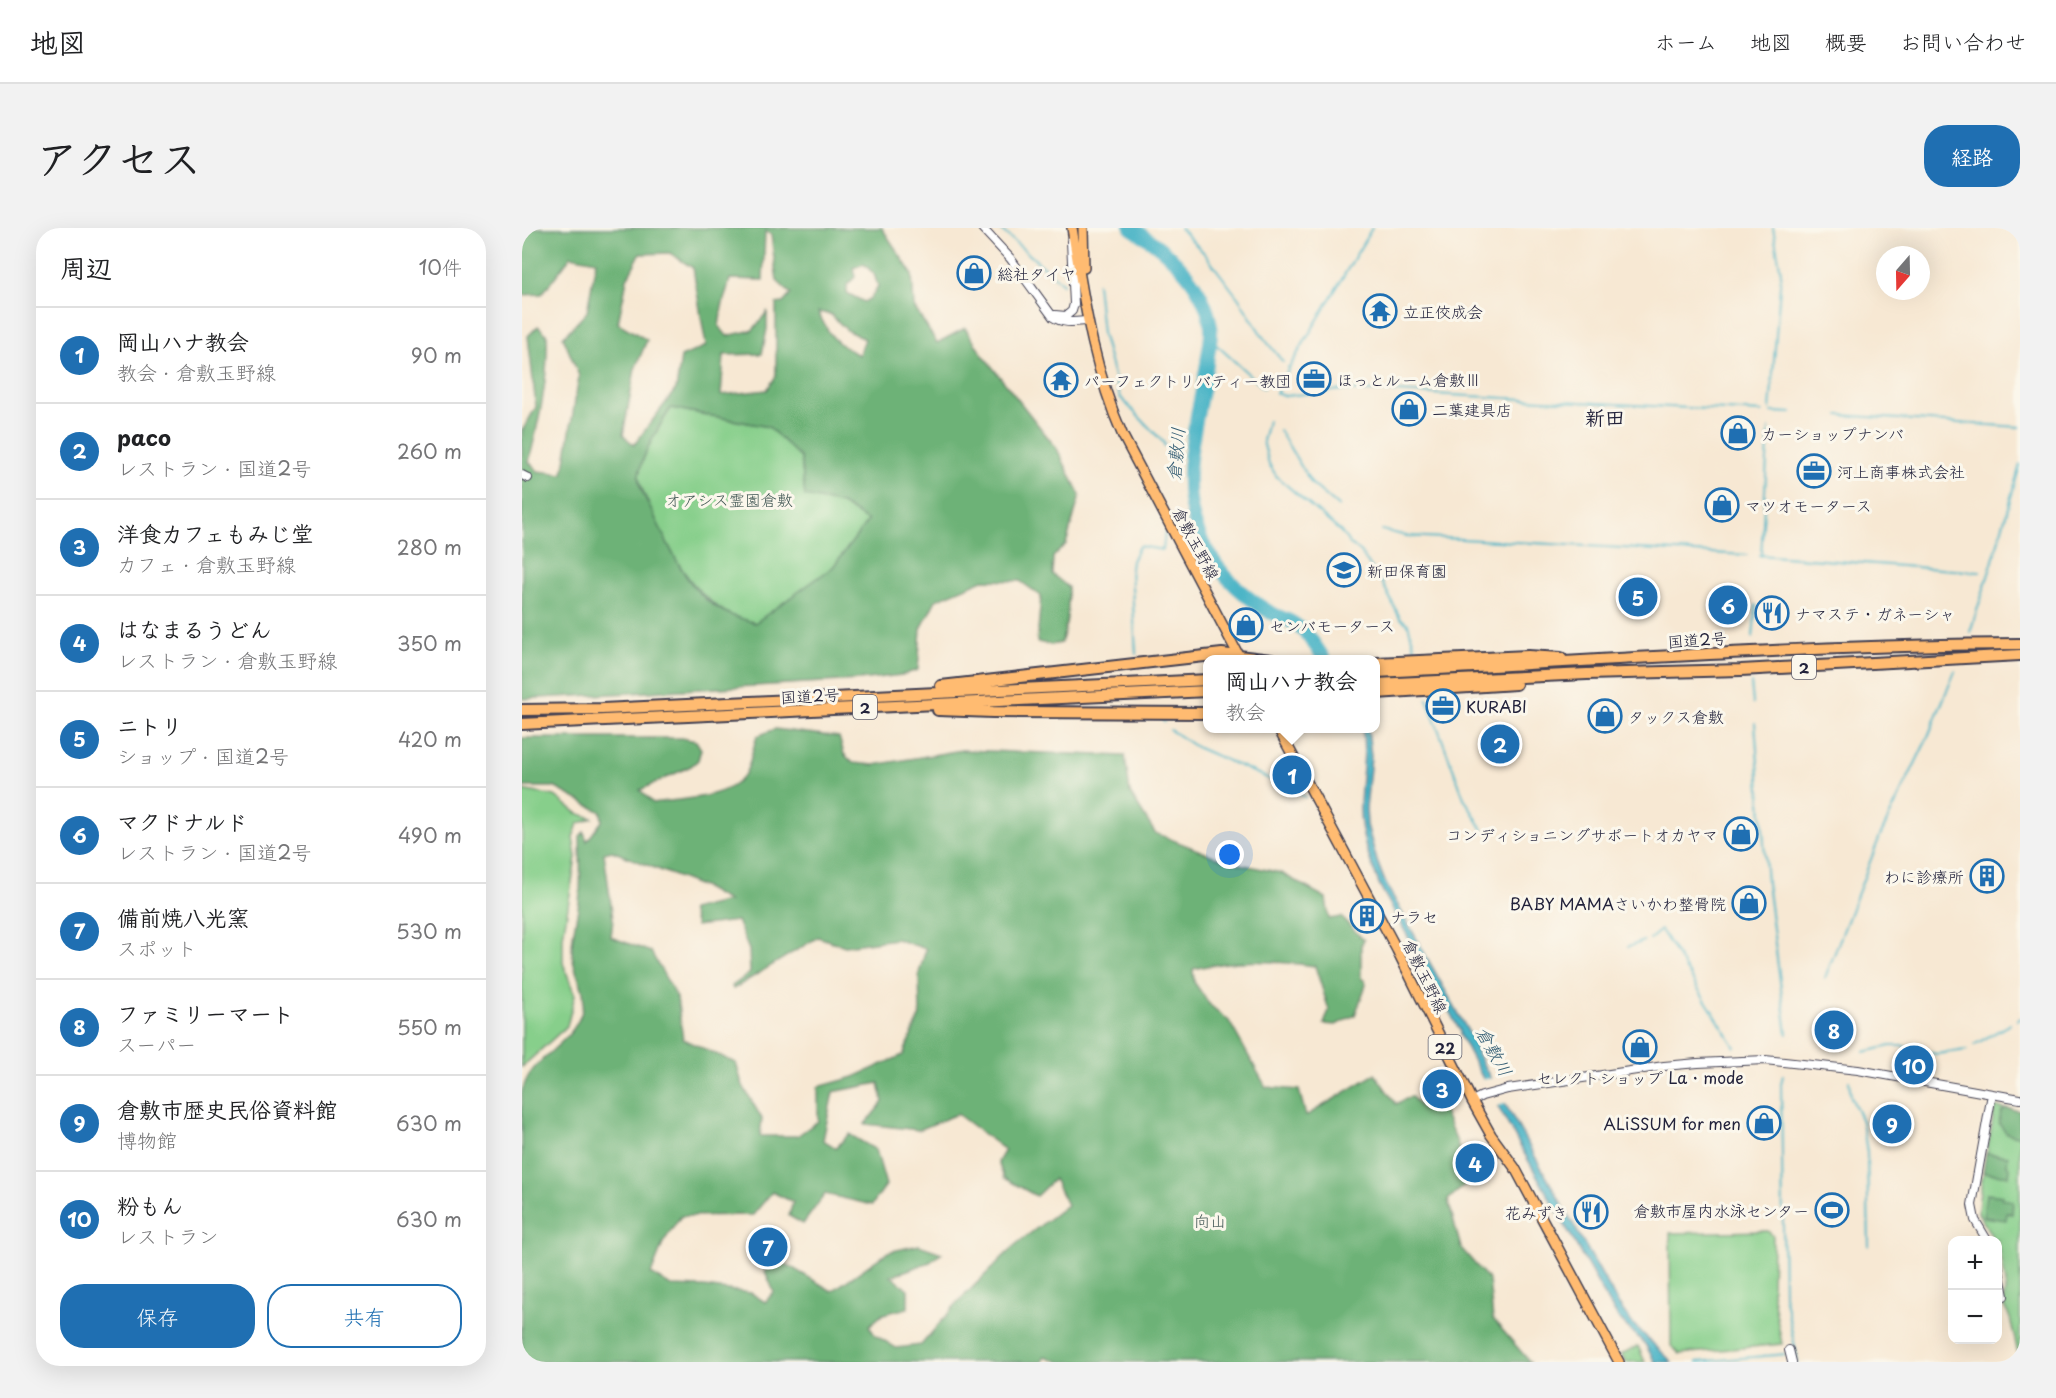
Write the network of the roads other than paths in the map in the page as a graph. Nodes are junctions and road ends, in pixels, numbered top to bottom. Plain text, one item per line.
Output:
1 (982, 228) edge
2 (1072, 228) edge
3 (1083, 228) edge
4 (1084, 303) junction
5 (1048, 312) junction
6 (1087, 321) junction
7 (2020, 638) edge
8 (2007, 644) junction
9 (2020, 644) edge
10 (1212, 655) edge
11 (1228, 655) edge
12 (1239, 655) edge
13 (1203, 656) edge
14 (2020, 656) edge
15 (1579, 662) junction
16 (1380, 663) edge
17 (1380, 672) edge
18 (1587, 674) junction
19 (1203, 680) edge
20 (1380, 684) edge
21 (1203, 692) edge
22 (1380, 693) edge
23 (872, 696) junction
24 (863, 707) junction
25 (522, 710) edge
26 (1203, 713) edge
27 (522, 724) edge
28 (1280, 733) edge
29 (1992, 1094) junction
30 (2020, 1099) edge
31 (1472, 1101) junction
32 (1985, 1236) edge
33 (2002, 1286) edge
34 (2004, 1296) dead end
35 (1619, 1362) edge

1 - 5 street
2 - 4 main road, 倉敷玉野線
2 - 5 street
3 - 4 main road, 倉敷玉野線
4 - 6 main road, 倉敷玉野線
5 - 6 street
6 - 12 main road, 倉敷玉野線
7 - 8 highway
8 - 9 highway, 国道2号 / 2
8 - 15 highway, 国道2号 / 2
10 - 11 highway, 2
13 - 23 highway, 2
14 - 18 highway, 国道2号 / 2
15 - 16 highway, 2
15 - 17 highway, 国道2号 / 2
18 - 20 highway, 国道2号 / 2
18 - 22 highway, 2
19 - 23 highway, 国道2号 / 2
21 - 24 highway, 国道2号 / 2
23 - 25 highway, 国道2号 / 2
24 - 26 highway, 2
24 - 27 highway, 国道2号 / 2
28 - 31 main road, 倉敷玉野線 / 22
29 - 30 street
29 - 31 street
29 - 32 street
31 - 35 main road, 倉敷玉野線 / 22
33 - 34 street

